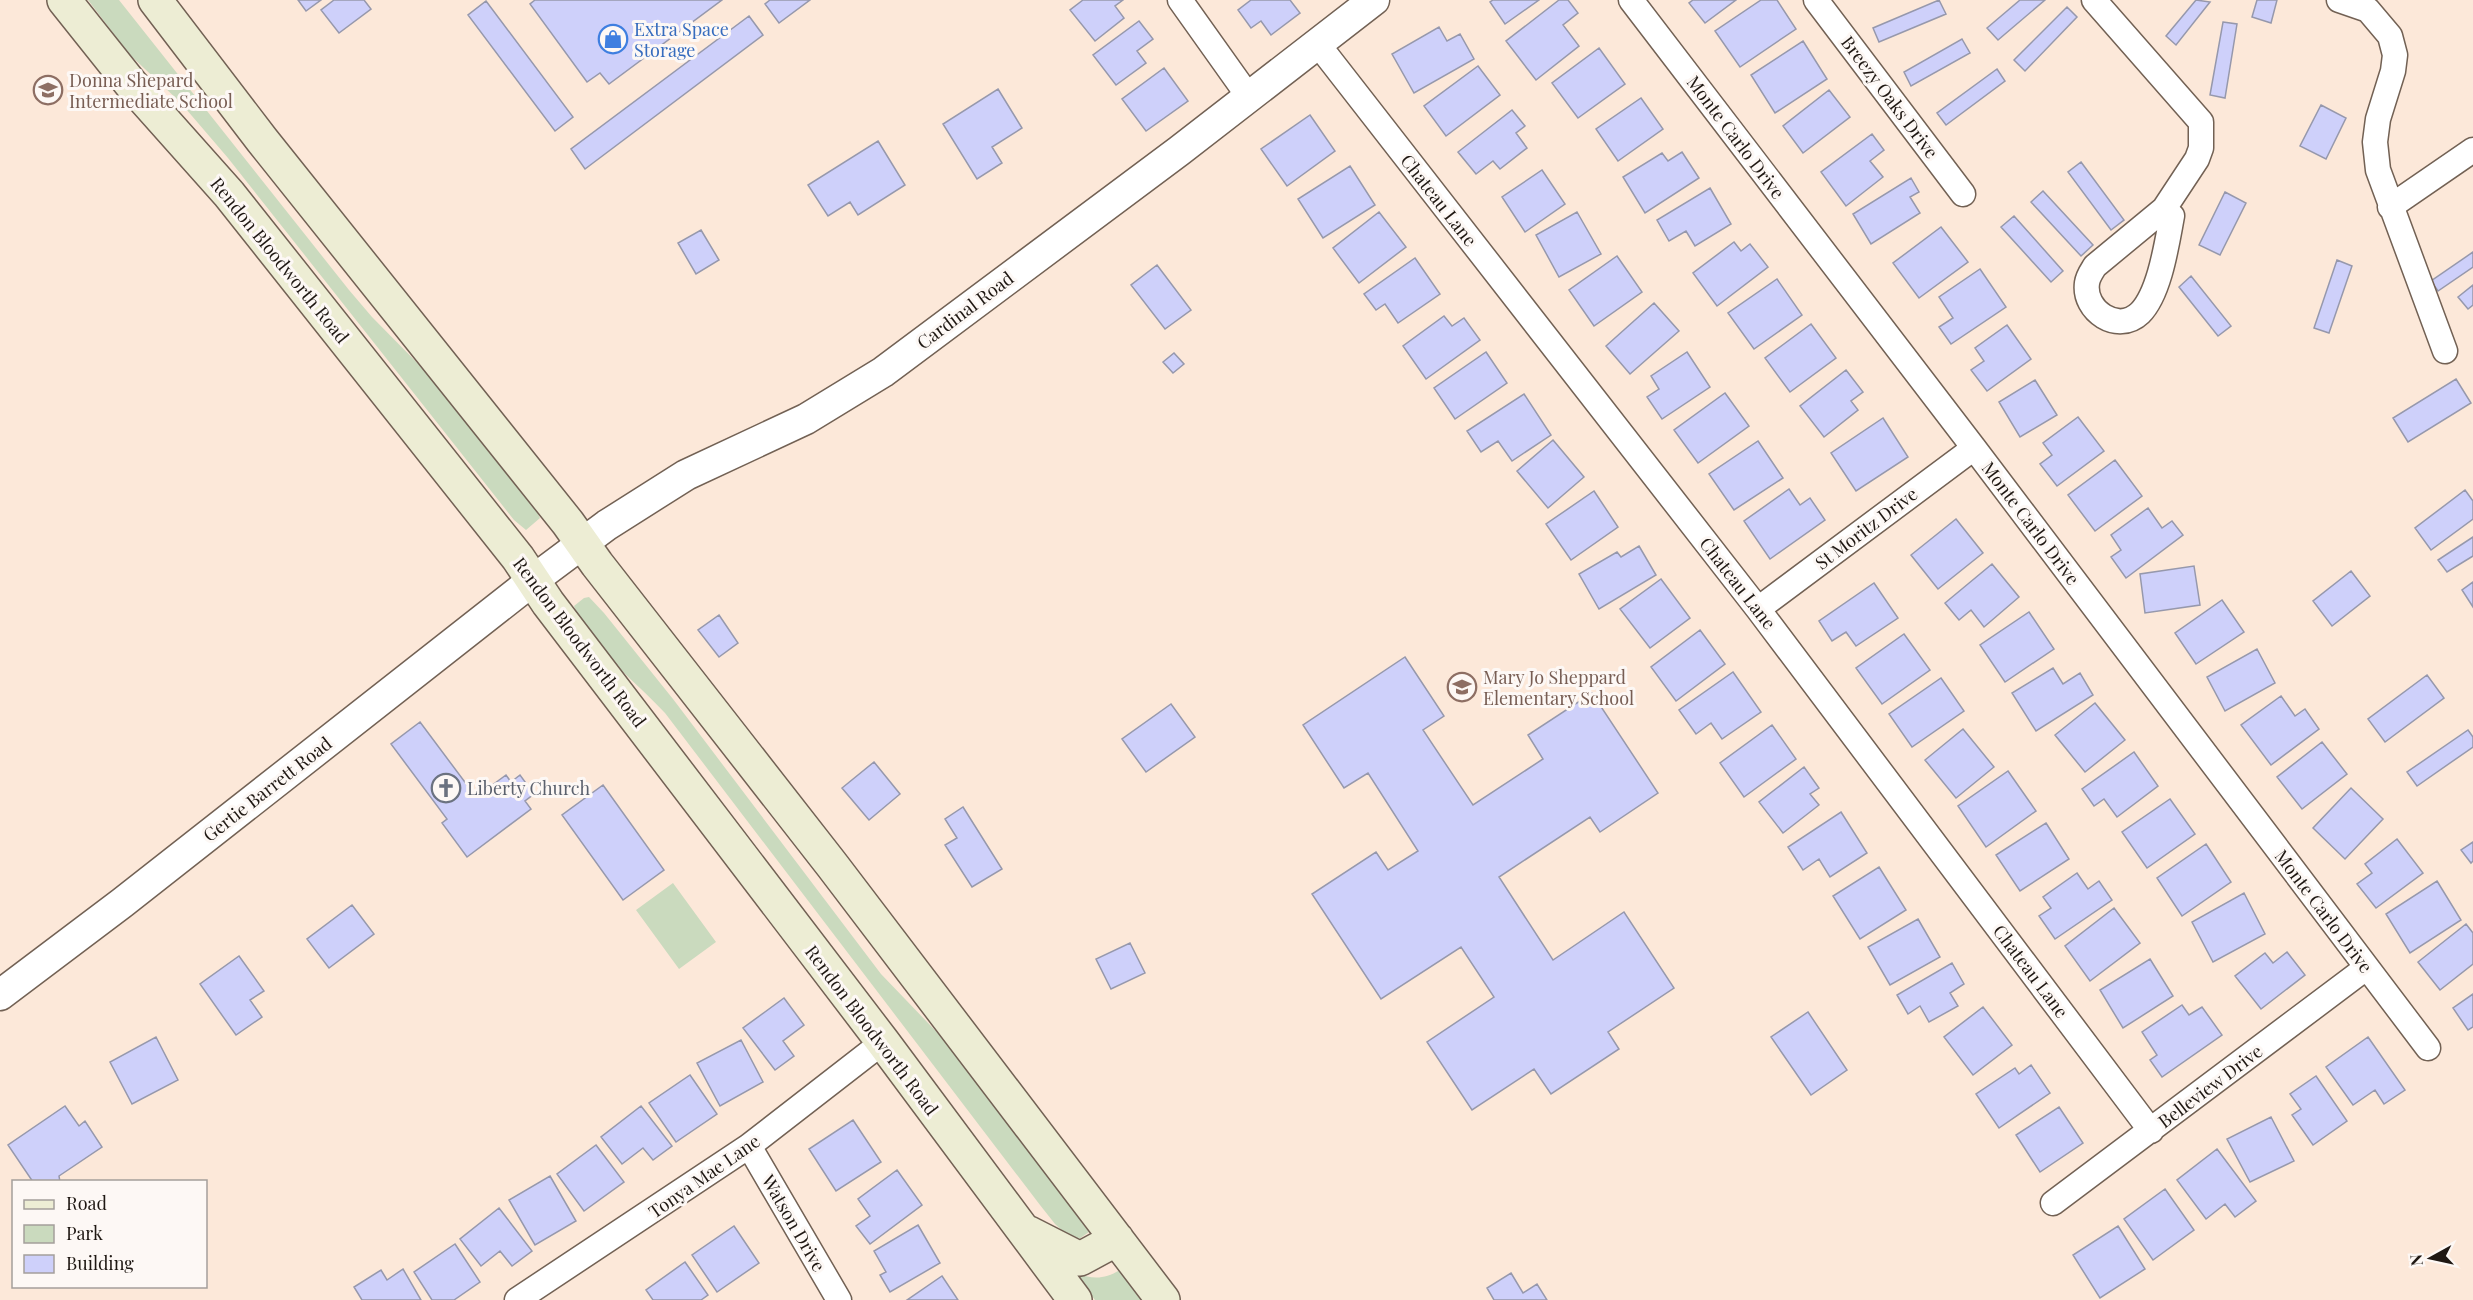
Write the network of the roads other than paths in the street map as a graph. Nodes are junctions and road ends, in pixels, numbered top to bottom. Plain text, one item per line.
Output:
1 (64, 0) edge
2 (155, 0) edge
3 (1180, 0) edge
4 (1374, 0) edge
5 (1632, 0) edge
6 (1816, 0) edge
7 (2094, 0) edge
8 (2339, 0) edge
9 (1317, 43) junction
10 (1249, 96) junction
11 (2473, 150) edge
12 (1963, 194) dead end
13 (2390, 207) junction
14 (2164, 209) dead end
15 (2445, 351) dead end
16 (1974, 448) junction
17 (583, 543) junction
18 (532, 580) junction
19 (1758, 609) junction
20 (2366, 968) junction
21 (0, 995) edge
22 (883, 1042) junction
23 (2428, 1048) dead end
24 (2151, 1131) junction
25 (749, 1146) junction
26 (2053, 1203) dead end
27 (1017, 1225) junction
28 (1118, 1239) junction
29 (518, 1300) edge
30 (839, 1300) edge
31 (1075, 1300) edge
32 (1163, 1300) edge

1 - 18 main road, Rendon Bloodworth Road
2 - 17 main road
3 - 10 street
4 - 9 street, Cardinal Road
5 - 16 street, Monte Carlo Drive
6 - 12 street, Breezy Oaks Drive
7 - 14 street
8 - 13 street
9 - 10 street, Cardinal Road
9 - 19 street, Chateau Lane
10 - 17 street, Cardinal Road
11 - 13 street
13 - 15 street
16 - 19 street, St Moritz Drive
16 - 20 street, Monte Carlo Drive
17 - 18 street, Cardinal Road
17 - 28 main road
18 - 21 street, Gertie Barrett Road
18 - 22 main road, Rendon Bloodworth Road
19 - 24 street, Chateau Lane
20 - 23 street, Monte Carlo Drive
20 - 24 street, Belleview Drive
22 - 25 street, Tonya Mae Lane
22 - 27 main road, Rendon Bloodworth Road
24 - 26 street, Belleview Drive
25 - 29 street, Tonya Mae Lane
25 - 30 street, Watson Drive
27 - 28 main road
27 - 31 main road, Rendon Bloodworth Road
28 - 32 main road

